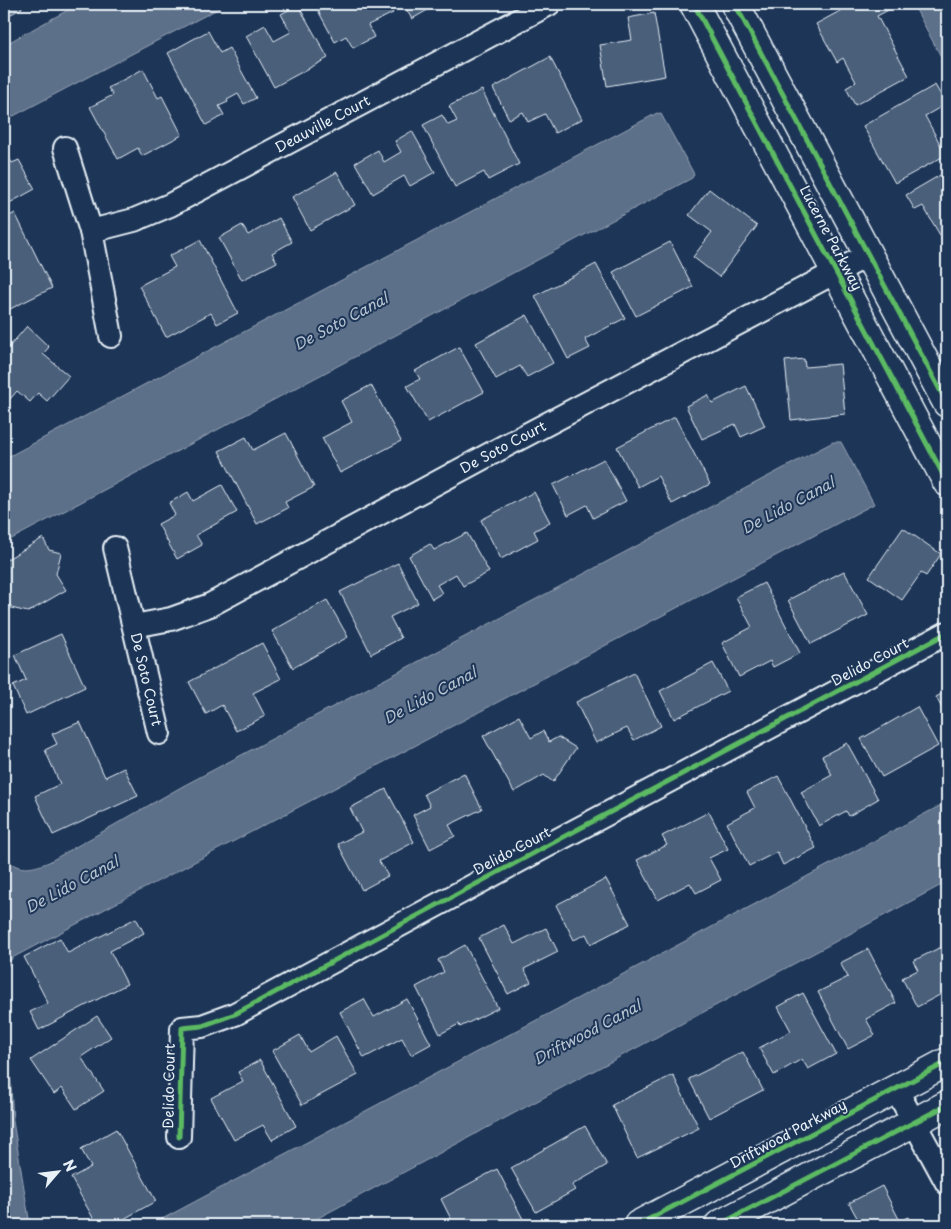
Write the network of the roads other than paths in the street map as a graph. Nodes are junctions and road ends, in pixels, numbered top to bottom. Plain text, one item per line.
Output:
1 (549, 4) edge
2 (694, 4) edge
3 (735, 4) edge
4 (65, 148) dead end
5 (91, 231) junction
6 (868, 254) junction
7 (836, 271) junction
8 (111, 336) dead end
9 (947, 403) edge
10 (947, 482) edge
11 (115, 548) dead end
12 (134, 626) junction
13 (947, 633) edge
14 (159, 734) dead end
15 (947, 1062) edge
16 (896, 1089) junction
17 (947, 1104) edge
18 (914, 1122) junction
19 (179, 1137) dead end
20 (947, 1183) edge
21 (638, 1225) edge
22 (719, 1225) edge

1 - 5 street, Deauville Court
2 - 7 street, Lucerne Parkway
3 - 6 street, Lucerne Parkway
4 - 5 street
5 - 8 street
6 - 7 street, De Soto Court
6 - 9 street, Lucerne Parkway
7 - 10 street, Lucerne Parkway
7 - 12 street, De Soto Court
11 - 12 street, De Soto Court
12 - 14 street, De Soto Court
13 - 19 street, Delido Court
15 - 16 street, Driftwood Parkway
16 - 18 street
16 - 21 street, Driftwood Parkway
17 - 18 street
18 - 20 street
18 - 22 street

